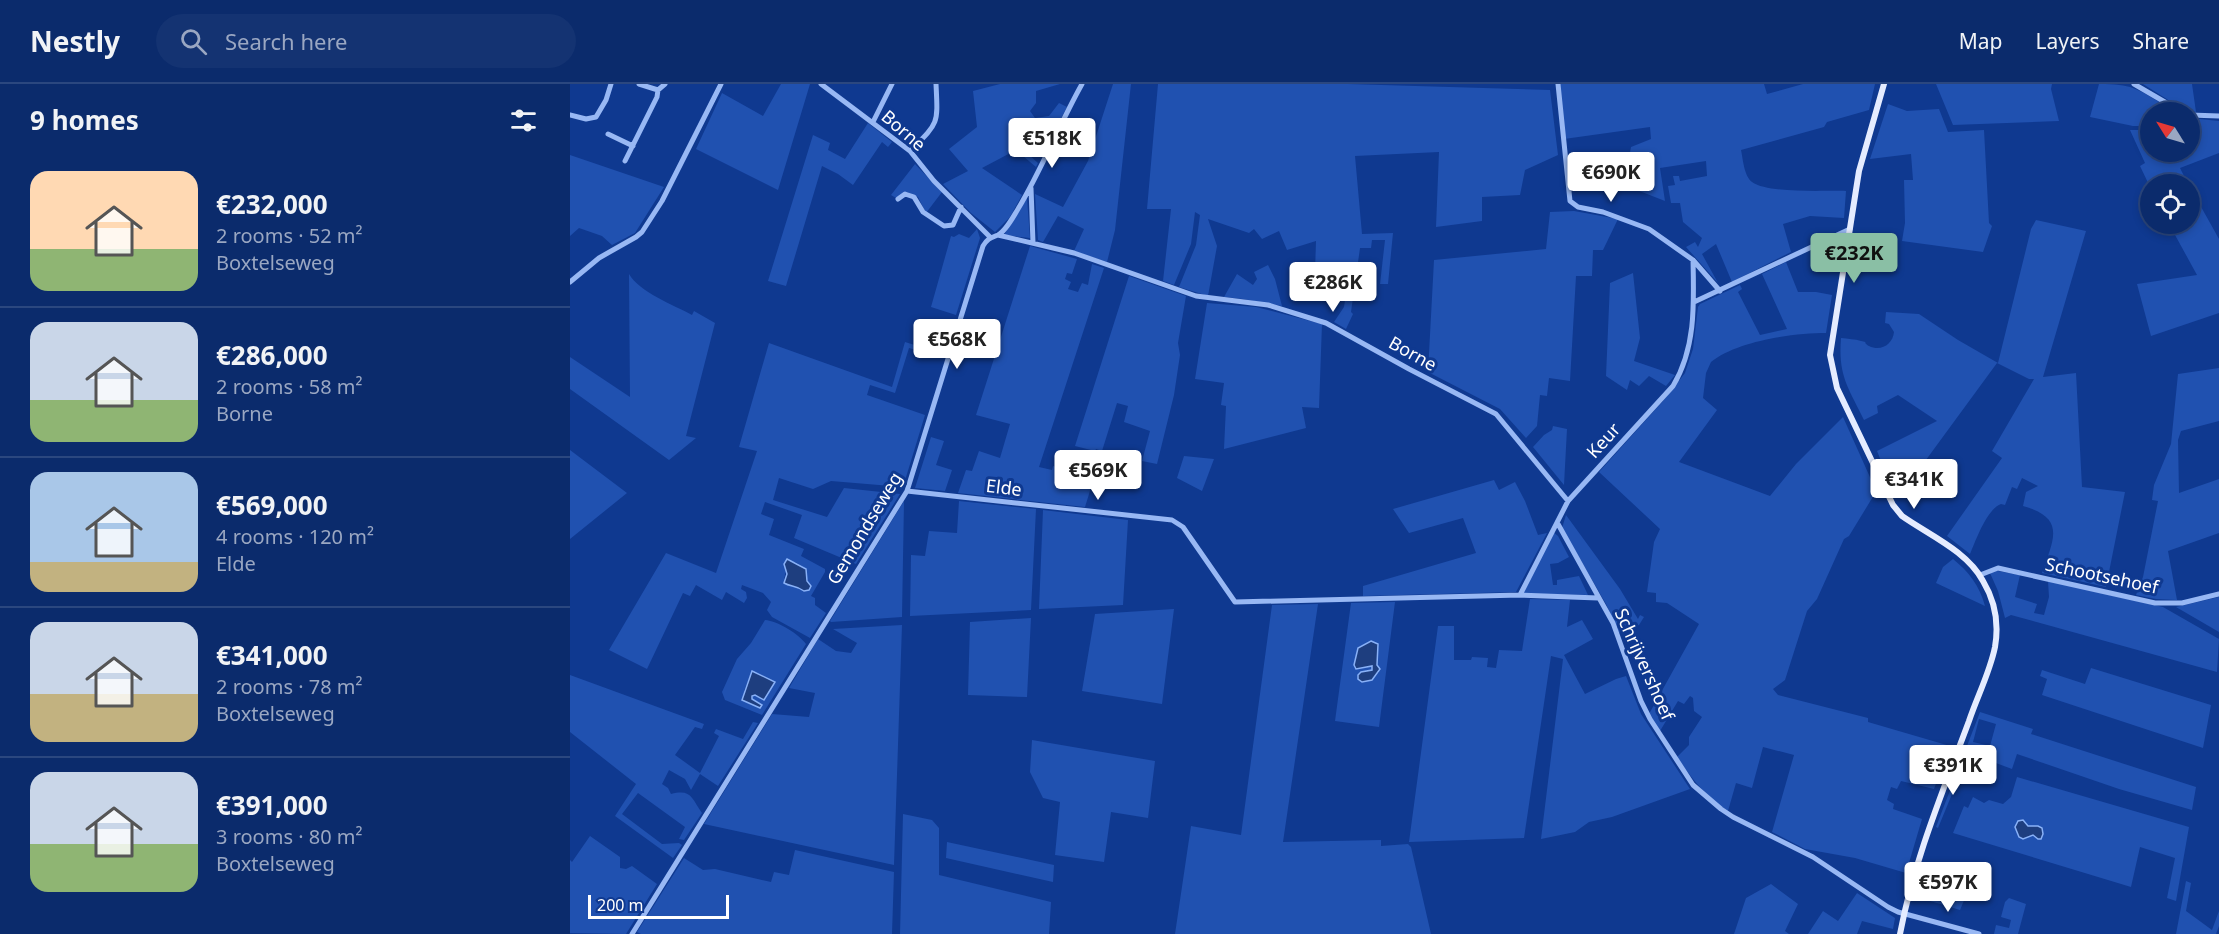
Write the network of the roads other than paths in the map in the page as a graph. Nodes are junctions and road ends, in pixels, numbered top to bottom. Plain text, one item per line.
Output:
1 (611, 84) edge
2 (639, 84) edge
3 (665, 84) edge
4 (721, 84) edge
5 (821, 84) edge
6 (892, 84) edge
7 (936, 84) edge
8 (1082, 84) edge
9 (1558, 84) edge
10 (1884, 84) edge
11 (2134, 84) edge
12 (658, 90) junction
13 (2165, 102) edge
14 (570, 115) edge
15 (2200, 115) edge
16 (2219, 116) edge
17 (873, 122) junction
18 (608, 134) dead end
19 (633, 146) junction
20 (910, 151) junction
21 (625, 162) dead end
22 (1031, 187) junction
23 (898, 199) dead end
24 (961, 207) junction
25 (1850, 229) junction
26 (998, 235) junction
27 (990, 237) junction
28 (1033, 243) junction
29 (1693, 260) junction
30 (570, 282) edge
31 (1720, 291) junction
32 (1694, 302) junction
33 (907, 491) junction
34 (1568, 501) junction
35 (1558, 524) junction
36 (1980, 575) junction
37 (2219, 594) edge
38 (1520, 595) junction
39 (1598, 598) junction
40 (1904, 914) junction
41 (632, 934) edge
42 (1900, 934) edge
43 (1979, 934) edge

1 - 14 street
2 - 12 street
3 - 12 street
4 - 30 street
5 - 17 street, Borne
6 - 17 street
7 - 20 street
8 - 22 street
9 - 29 street
10 - 25 main road
11 - 13 street
12 - 19 street
15 - 16 street
17 - 20 street, Borne
18 - 19 street
19 - 21 street
20 - 24 street, Borne
22 - 26 street
22 - 28 street
23 - 24 street
24 - 27 street, Borne
25 - 31 street
25 - 36 main road
26 - 27 street
26 - 28 street, Borne
27 - 33 street, Gemondseweg
28 - 34 street, Borne
29 - 31 street
29 - 32 street, Keur
31 - 32 street
32 - 34 street, Keur
33 - 38 street, Elde
33 - 41 street, Gemondseweg
34 - 35 street, Keur
35 - 38 street, Keur
35 - 39 street, Schrijvershoef
36 - 37 street, Schootsehoef
36 - 40 main road
38 - 39 street
39 - 40 street, Schrijvershoef
40 - 42 main road
40 - 43 street, Schrijvershoef

